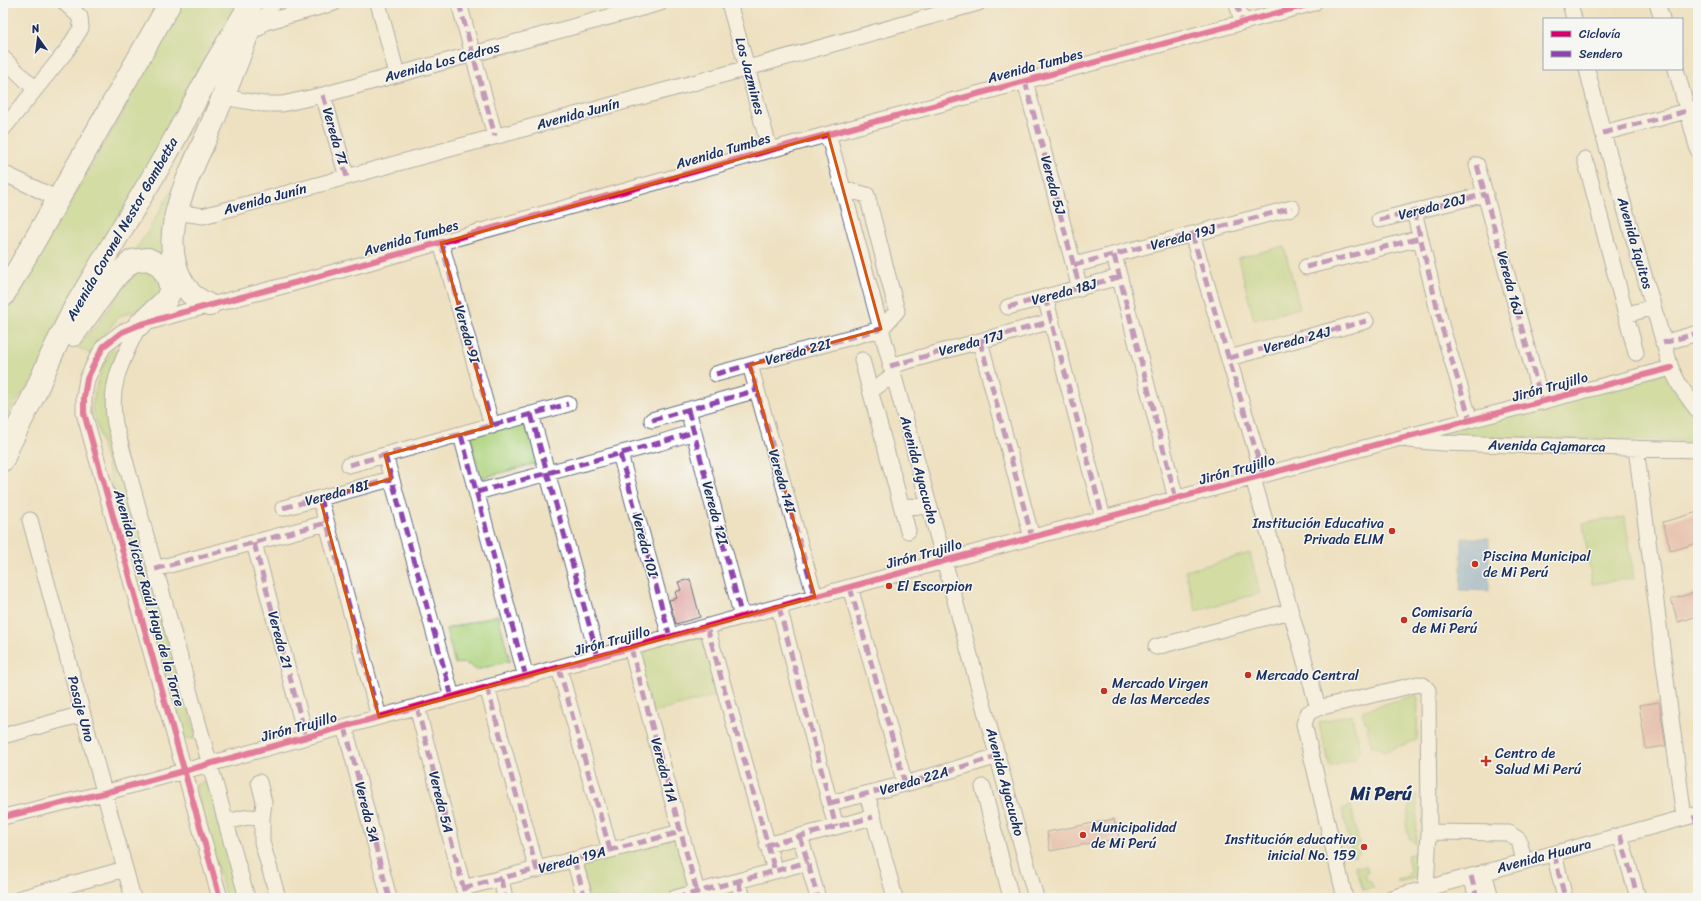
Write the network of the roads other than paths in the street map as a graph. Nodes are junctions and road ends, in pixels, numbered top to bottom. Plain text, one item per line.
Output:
1 (65, 3) edge
2 (170, 3) edge
3 (251, 3) edge
4 (273, 3) edge
5 (334, 3) edge
6 (378, 3) edge
7 (459, 3) edge
8 (729, 3) edge
9 (1237, 3) edge
10 (1314, 3) edge
11 (1570, 3) edge
12 (1658, 3) edge
13 (655, 4) edge
14 (969, 4) edge
15 (260, 13) edge
16 (1574, 18) edge
17 (1662, 18) edge
18 (1242, 22) junction
19 (473, 54) junction
20 (3, 58) edge
21 (748, 68) junction
22 (1587, 70) edge
23 (1676, 70) edge
24 (397, 74) junction
25 (1026, 81) junction
26 (35, 89) junction
27 (323, 95) junction
28 (223, 97) junction
29 (1693, 110) edge
30 (3, 129) edge
31 (1603, 133) junction
32 (828, 134) junction
33 (495, 136) junction
34 (770, 150) junction
35 (1698, 150) edge
36 (1585, 160) dead end
37 (1478, 165) dead end
38 (3, 173) edge
39 (347, 177) junction
40 (844, 189) junction
41 (1620, 189) junction
42 (1486, 194) junction
43 (1595, 197) junction
44 (58, 200) junction
45 (1292, 208) dead end
46 (1414, 211) junction
47 (176, 212) junction
48 (1379, 220) dead end
49 (1192, 234) junction
50 (1420, 238) junction
51 (441, 243) junction
52 (1114, 255) junction
53 (1074, 265) junction
54 (1306, 267) dead end
55 (1120, 277) junction
56 (175, 282) junction
57 (1080, 289) junction
58 (3, 296) edge
59 (1045, 297) junction
60 (209, 305) junction
61 (1008, 307) dead end
62 (1653, 307) junction
63 (1626, 314) junction
64 (1052, 321) junction
65 (1366, 321) dead end
66 (139, 325) junction
67 (881, 329) junction
68 (1698, 333) edge
69 (980, 341) junction
70 (1663, 343) junction
71 (1636, 353) dead end
72 (1229, 358) junction
73 (862, 360) dead end
74 (750, 365) junction
75 (1671, 368) junction
76 (892, 371) junction
77 (716, 374) dead end
78 (757, 390) junction
79 (870, 391) junction
80 (35, 393) junction
81 (1542, 402) junction
82 (568, 404) dead end
83 (688, 410) junction
84 (1698, 411) edge
85 (531, 414) junction
86 (652, 420) dead end
87 (1470, 420) junction
88 (492, 426) junction
89 (694, 432) junction
90 (461, 435) junction
91 (1397, 439) junction
92 (1636, 448) junction
93 (1698, 450) edge
94 (620, 454) junction
95 (385, 455) junction
96 (3, 460) edge
97 (349, 465) dead end
98 (547, 473) junction
99 (1258, 477) junction
100 (391, 479) junction
101 (477, 492) junction
102 (320, 498) junction
103 (1176, 499) junction
104 (902, 506) junction
105 (930, 507) junction
106 (283, 508) dead end
107 (1103, 518) junction
108 (30, 520) dead end
109 (326, 523) junction
110 (908, 531) dead end
111 (1032, 538) junction
112 (254, 543) junction
113 (944, 561) junction
114 (155, 569) junction
115 (850, 587) junction
116 (815, 597) junction
117 (779, 607) junction
118 (1290, 611) junction
119 (742, 617) junction
120 (707, 627) junction
121 (670, 637) junction
122 (1156, 647) dead end
123 (631, 648) junction
124 (598, 657) junction
125 (559, 668) junction
126 (526, 676) junction
127 (487, 688) junction
128 (452, 697) junction
129 (417, 707) junction
130 (1318, 708) junction
131 (82, 714) junction
132 (379, 717) junction
133 (345, 727) junction
134 (3, 736) edge
135 (306, 737) junction
136 (998, 756) junction
137 (210, 764) junction
138 (185, 771) junction
139 (259, 782) dead end
140 (905, 784) junction
141 (983, 788) dead end
142 (104, 793) junction
143 (867, 794) junction
144 (1010, 801) junction
145 (830, 804) junction
146 (3, 817) edge
147 (873, 817) junction
148 (990, 817) junction
149 (262, 818) junction
150 (1694, 819) edge
151 (226, 822) junction
152 (836, 827) junction
153 (681, 832) junction
154 (1429, 832) junction
155 (1620, 835) junction
156 (800, 836) junction
157 (768, 846) junction
158 (610, 850) junction
159 (1554, 854) junction
160 (574, 860) junction
161 (808, 862) junction
162 (1524, 862) junction
163 (125, 869) junction
164 (537, 870) junction
165 (775, 871) junction
166 (1478, 874) junction
167 (501, 879) junction
168 (738, 881) junction
169 (1426, 888) junction
170 (698, 892) junction
171 (465, 893) edge
172 (1398, 897) edge
173 (21, 898) edge
174 (133, 898) edge
175 (220, 898) edge
176 (247, 898) edge
177 (278, 898) edge
178 (389, 898) edge
179 (505, 898) edge
180 (585, 898) edge
181 (675, 898) edge
182 (743, 898) edge
183 (818, 898) edge
184 (895, 898) edge
185 (1011, 898) edge
186 (1036, 898) edge
187 (1345, 898) edge
188 (1477, 898) edge
189 (1491, 898) edge
190 (1565, 898) edge
191 (1638, 898) edge

1 - 26 street
2 - 44 highway
3 - 80 highway, Avenida Coronel Nestor Gambetta
4 - 15 street
5 - 15 street
6 - 24 street
7 - 19 street
8 - 21 street, Los Jazmines
9 - 18 street
10 - 18 street, Avenida Tumbes
11 - 16 street
12 - 17 street
13 - 19 street, Avenida Los Cedros
14 - 21 street, Avenida Junín
15 - 28 highway
18 - 25 street, Avenida Tumbes
19 - 24 street, Avenida Los Cedros
19 - 33 street
20 - 26 street
21 - 33 street, Avenida Junín
21 - 34 street, Los Jazmines
22 - 31 street, Avenida Iquitos
23 - 29 street
24 - 27 street, Avenida Los Cedros
25 - 32 street, Avenida Tumbes
25 - 53 street, Vereda 5J
26 - 30 street
27 - 28 street, Avenida Los Cedros
27 - 39 street, Vereda 7I
28 - 47 highway
29 - 31 street
29 - 35 street
31 - 41 street, Avenida Iquitos
32 - 34 street, Avenida Tumbes
32 - 40 street, Avenida Ayacucho
33 - 39 street, Avenida Junín
34 - 51 street, Avenida Tumbes
36 - 43 street
37 - 42 street, Vereda 16J
38 - 44 street
39 - 47 street, Avenida Junín
40 - 67 street, Avenida Ayacucho
40 - 67 street
41 - 43 street
41 - 62 street, Avenida Iquitos
42 - 46 street, Vereda 20J
42 - 81 street, Vereda 16J
43 - 63 street
44 - 58 highway
45 - 49 street, Vereda 19J
46 - 48 street, Vereda 20J
46 - 50 street
47 - 56 highway
49 - 52 street, Vereda 19J
49 - 72 street
50 - 54 street
50 - 87 street
51 - 60 street, Avenida Tumbes
51 - 88 street, Vereda 9I
52 - 53 street, Vereda 19J
52 - 55 street
53 - 57 street, Vereda 5J
55 - 57 street, Vereda 18J
55 - 103 street
56 - 60 highway
56 - 66 highway
56 - 80 highway
57 - 59 street, Vereda 18J
59 - 61 street, Vereda 18J
59 - 64 street
60 - 66 street, Avenida Tumbes
62 - 63 street
62 - 70 street, Avenida Iquitos
63 - 71 street
64 - 69 street, Vereda 17J
64 - 107 street
65 - 72 street, Vereda 24J
66 - 114 street, Avenida Víctor Raúl Haya de la Torre
66 - 138 street, Avenida Víctor Raúl Haya de la Torre
67 - 74 street, Vereda 22I
67 - 76 street, Avenida Ayacucho
68 - 70 street
69 - 76 street, Vereda 17J
69 - 111 street
70 - 75 street, Avenida Iquitos
72 - 99 street
73 - 79 street
74 - 77 street, Vereda 22I
74 - 78 street, Vereda 14I
75 - 81 street, Jirón Trujillo
75 - 84 street, Avenida Iquitos
76 - 79 street, Vereda 17J
76 - 105 street, Avenida Ayacucho
78 - 83 street
78 - 116 street, Vereda 14I
79 - 104 street
80 - 96 highway, Avenida Coronel Nestor Gambetta
81 - 87 street, Jirón Trujillo
82 - 85 street
83 - 86 street
83 - 89 street, Vereda 12I
85 - 88 street
85 - 98 street
87 - 91 street, Jirón Trujillo
88 - 90 street
89 - 94 street
89 - 119 street, Vereda 12I
90 - 95 street
90 - 101 street
91 - 92 street, Avenida Cajamarca
91 - 99 street, Jirón Trujillo
92 - 93 street, Avenida Cajamarca
92 - 150 street
94 - 98 street
94 - 121 street, Vereda 10I
95 - 97 street
95 - 100 street
98 - 101 street
98 - 124 street
99 - 103 street, Jirón Trujillo
99 - 118 street
100 - 102 street, Vereda 18I
100 - 128 street
101 - 126 street
102 - 106 street, Vereda 18I
102 - 109 street
103 - 107 street, Jirón Trujillo
104 - 105 street
104 - 110 street
105 - 113 street, Avenida Ayacucho
107 - 111 street, Jirón Trujillo
108 - 131 street, Pasaje Uno
109 - 112 street
109 - 132 street
111 - 113 street, Jirón Trujillo
112 - 114 street
112 - 135 street, Vereda 21
113 - 115 street, Jirón Trujillo
113 - 136 street, Avenida Ayacucho
114 - 137 street, Avenida Víctor Raúl Haya de la Torre
115 - 116 street, Jirón Trujillo
115 - 140 street
116 - 117 street, Jirón Trujillo
117 - 119 street, Jirón Trujillo
117 - 145 street
118 - 122 street
118 - 130 street
119 - 120 street, Jirón Trujillo
120 - 121 street, Jirón Trujillo
120 - 157 street
121 - 123 street, Jirón Trujillo
123 - 124 street, Jirón Trujillo
123 - 153 street, Vereda 11A
124 - 125 street, Jirón Trujillo
125 - 126 street, Jirón Trujillo
125 - 158 street
126 - 127 street, Jirón Trujillo
127 - 128 street, Jirón Trujillo
127 - 164 street
128 - 129 street, Jirón Trujillo
129 - 132 street, Jirón Trujillo
129 - 171 street, Vereda 5A
130 - 154 street
130 - 187 street
131 - 134 street
131 - 142 street, Pasaje Uno
132 - 133 street, Jirón Trujillo
133 - 135 street, Jirón Trujillo
133 - 178 street, Vereda 3A
135 - 137 street, Jirón Trujillo
136 - 140 street, Vereda 22A
136 - 144 street, Avenida Ayacucho
137 - 138 street, Jirón Trujillo
137 - 151 street, Avenida Víctor Raúl Haya de la Torre
138 - 142 street, Jirón Trujillo
138 - 175 street, Avenida Víctor Raúl Haya de la Torre
139 - 149 street
140 - 143 street, Vereda 22A
141 - 148 street
142 - 146 street, Jirón Trujillo
142 - 163 street, Pasaje Uno
143 - 145 street, Vereda 22A
143 - 147 street
144 - 148 street
144 - 186 street, Avenida Ayacucho
145 - 152 street
147 - 152 street
147 - 184 street
148 - 185 street
149 - 151 street
149 - 177 street
150 - 155 street, Avenida Huaura
151 - 176 street, Avenida Víctor Raúl Haya de la Torre
152 - 156 street
153 - 158 street, Vereda 19A
153 - 170 street, Vereda 11A
154 - 162 street
154 - 169 street
155 - 159 street, Avenida Huaura
155 - 191 street
156 - 157 street
156 - 161 street
157 - 165 street
158 - 160 street, Vereda 19A
159 - 162 street, Avenida Huaura
159 - 190 street
160 - 164 street, Vereda 19A
160 - 180 street
161 - 165 street
161 - 183 street
162 - 166 street, Avenida Huaura
163 - 173 street
163 - 174 street, Pasaje Uno
164 - 167 street, Vereda 19A
165 - 168 street
166 - 169 street, Avenida Huaura
166 - 188 street
166 - 189 street
167 - 171 street, Vereda 19A
167 - 179 street
168 - 170 street
168 - 182 street
169 - 172 street, Avenida Huaura
170 - 181 street

